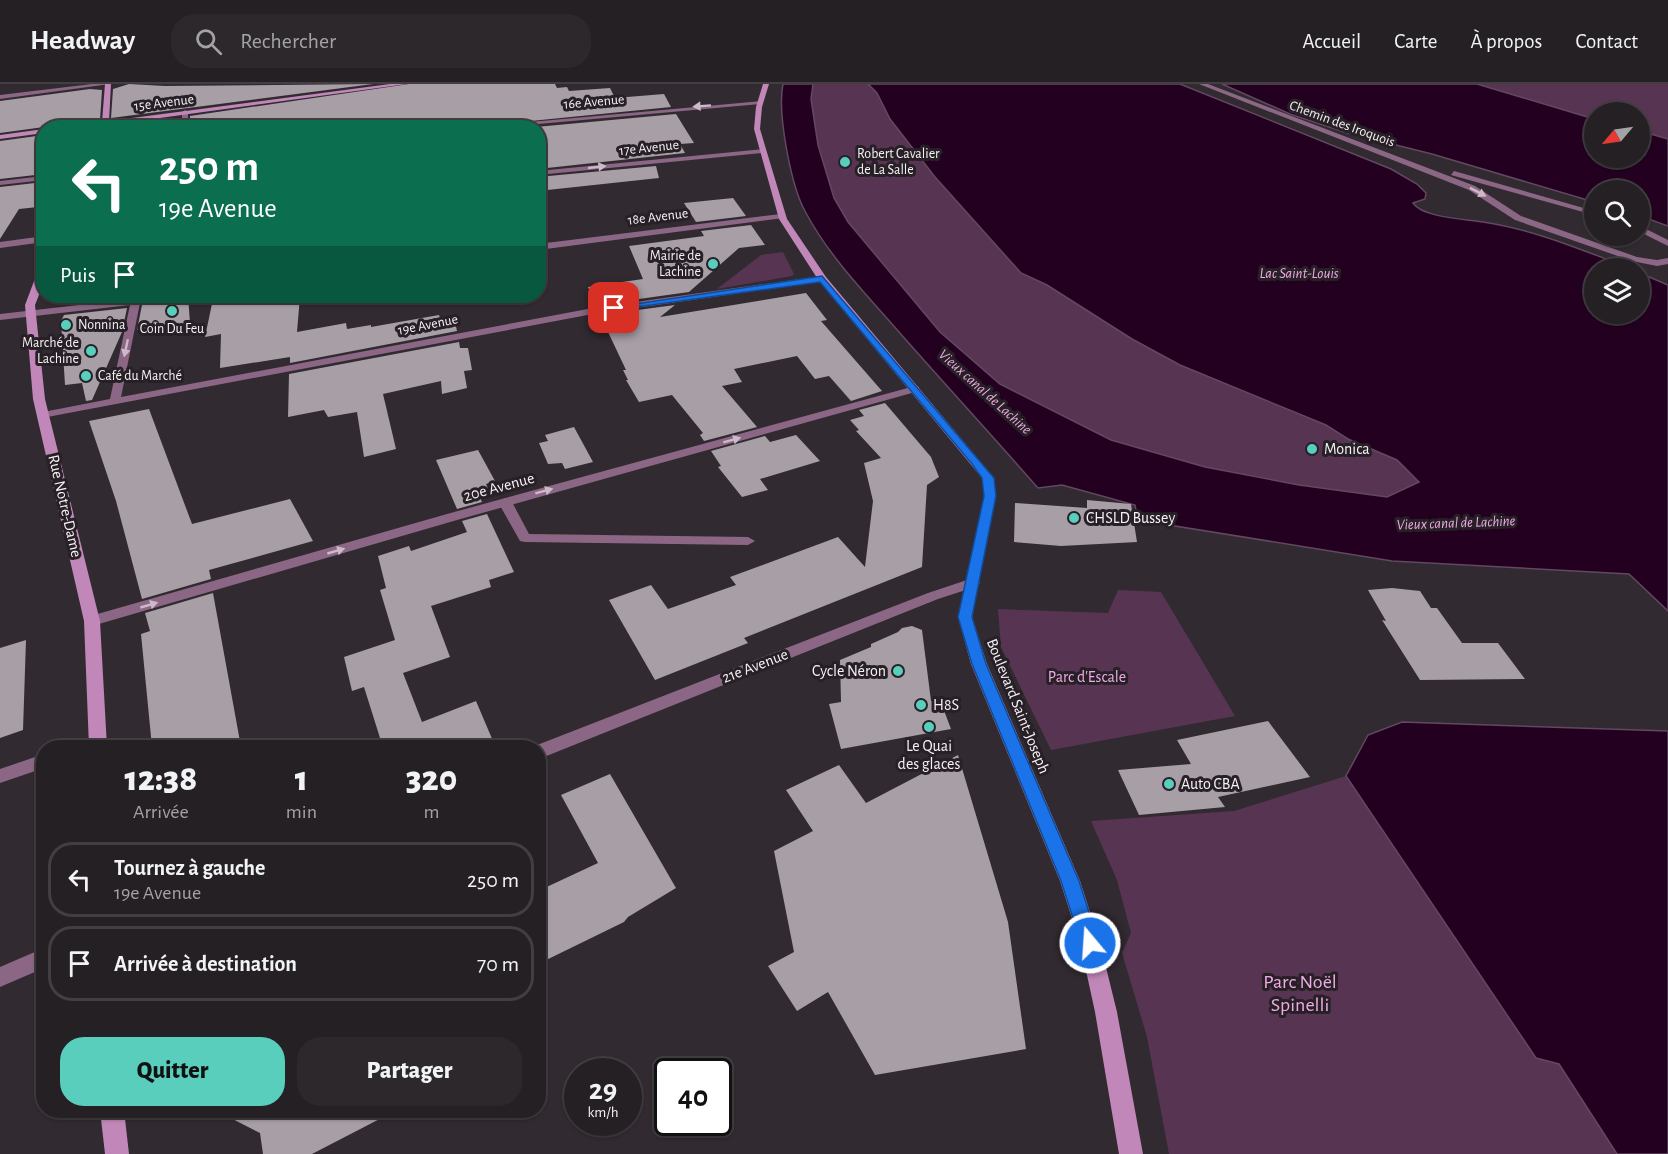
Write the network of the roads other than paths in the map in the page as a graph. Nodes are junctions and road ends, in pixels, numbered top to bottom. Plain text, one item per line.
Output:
1 (107, 84) edge
2 (404, 84) edge
3 (766, 84) edge
4 (1202, 84) edge
5 (0, 96) edge
6 (760, 102) junction
7 (185, 112) junction
8 (105, 120) edge
9 (136, 120) edge
10 (185, 120) edge
11 (546, 121) edge
12 (36, 132) edge
13 (0, 137) edge
14 (762, 151) junction
15 (1405, 161) junction
16 (546, 172) edge
17 (36, 179) edge
18 (0, 183) edge
19 (1584, 210) edge
20 (781, 216) junction
21 (1650, 234) edge
22 (36, 240) edge
23 (1668, 243) edge
24 (0, 245) edge
25 (546, 246) edge
26 (1668, 261) edge
27 (822, 279) junction
28 (36, 287) edge
29 (101, 303) edge
30 (135, 303) edge
31 (31, 313) junction
32 (0, 317) edge
33 (915, 389) junction
34 (115, 400) junction
35 (42, 415) junction
36 (505, 502) junction
37 (748, 541) dead end
38 (973, 583) junction
39 (92, 621) junction
40 (94, 740) edge
41 (546, 749) edge
42 (36, 764) edge
43 (0, 776) edge
44 (36, 961) edge
45 (0, 977) edge
46 (113, 1118) edge
47 (117, 1154) edge
48 (1131, 1154) edge

1 - 5 street
1 - 8 street
2 - 7 street, 15e Avenue
3 - 6 street, Boulevard Saint-Joseph
4 - 15 street, Chemin des Iroquois
6 -> 11 street, 16e Avenue
6 - 14 street, Boulevard Saint-Joseph
7 - 9 street, 15e Avenue
7 - 10 street
12 - 13 street
16 -> 14 street, 17e Avenue
14 - 20 street, Boulevard Saint-Joseph
15 - 19 street, Chemin des Iroquois
15 -> 26 street, Chemin des Iroquois
17 - 18 street
20 - 25 street, 18e Avenue
20 - 27 street, Boulevard Saint-Joseph
21 - 23 street
22 - 24 street
27 - 33 street, Boulevard Saint-Joseph
27 - 34 street, 19e Avenue
28 - 31 street, Rue Notre-Dame
29 - 31 street
30 -> 34 street
31 - 32 street
31 - 35 street, Rue Notre-Dame
36 -> 33 street, 20e Avenue
33 - 38 street, Boulevard Saint-Joseph
34 - 35 street, 19e Avenue
35 - 39 street, Rue Notre-Dame
36 - 37 street
39 -> 36 street, 20e Avenue
38 - 41 street, 21e Avenue
38 - 48 street, Boulevard Saint-Joseph
39 - 40 street, Rue Notre-Dame
42 - 43 street
44 - 45 street
46 - 47 street

